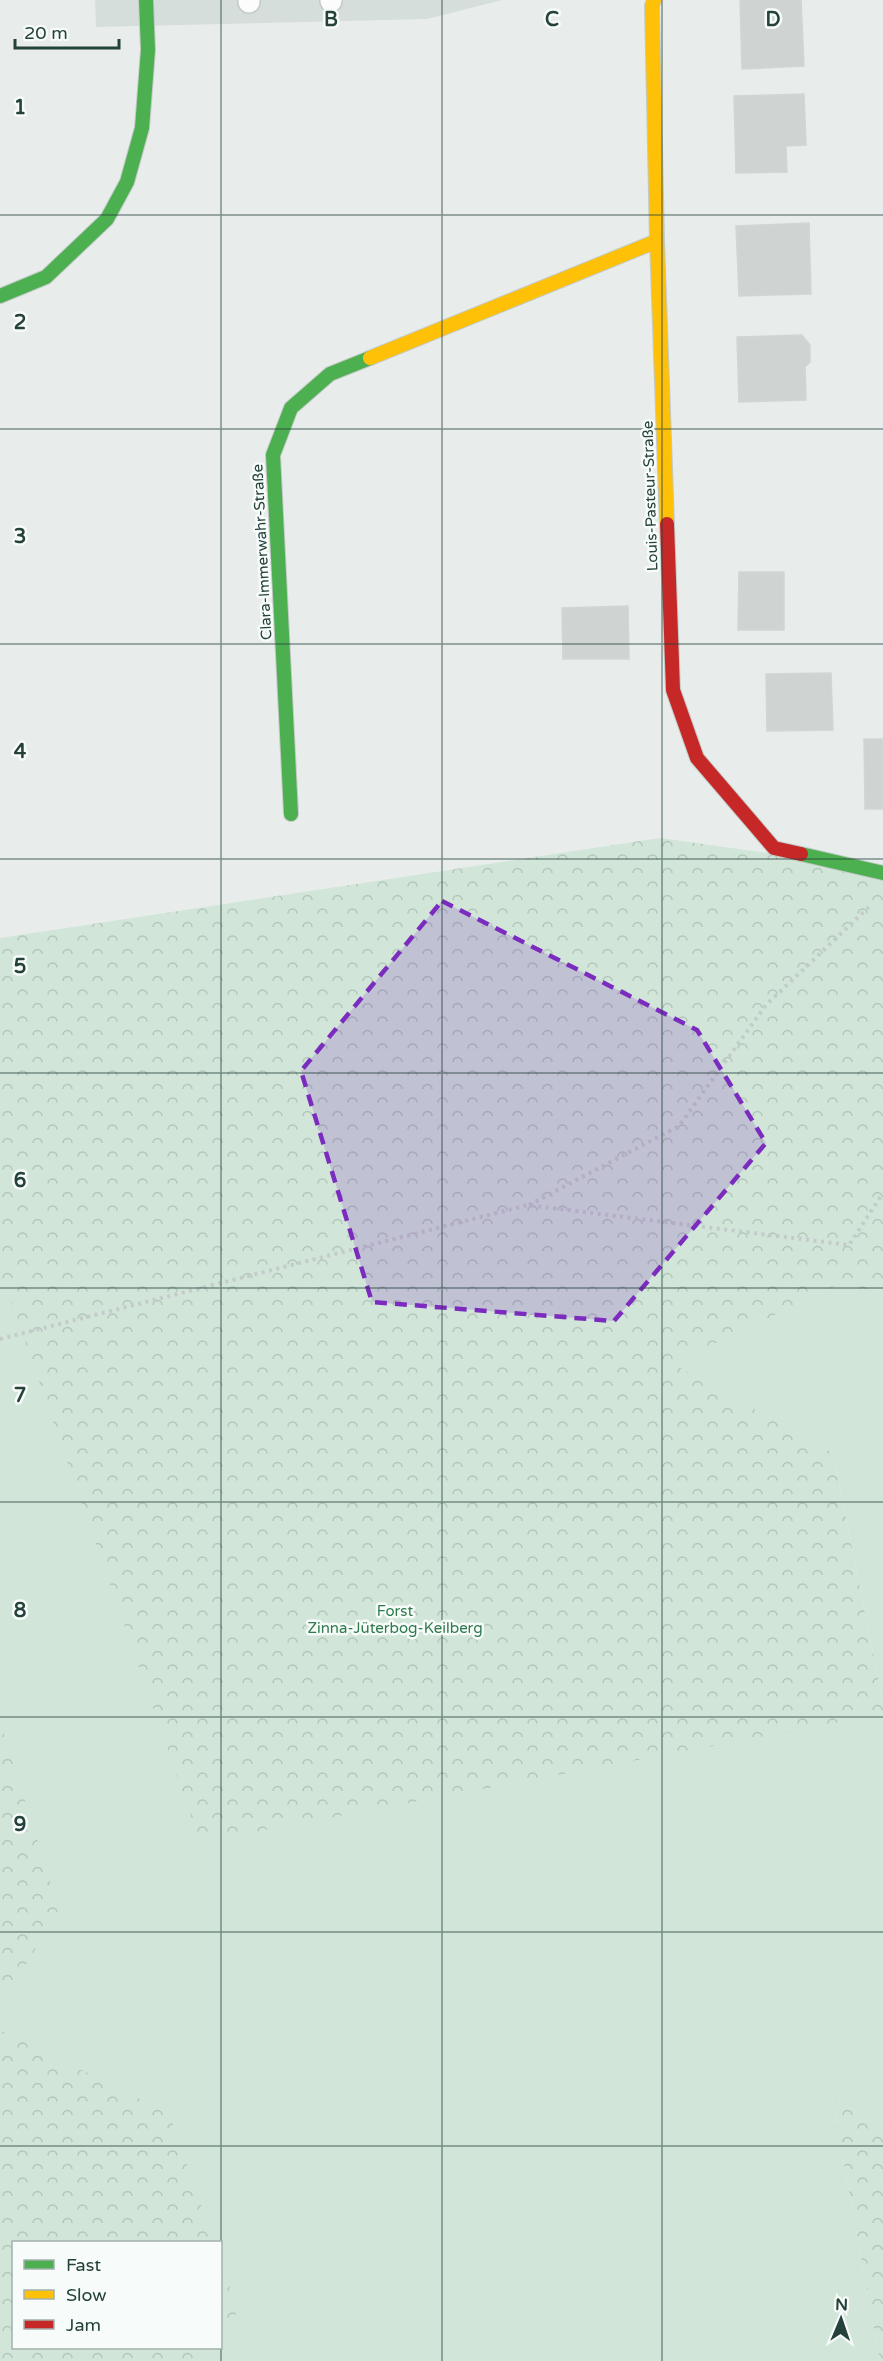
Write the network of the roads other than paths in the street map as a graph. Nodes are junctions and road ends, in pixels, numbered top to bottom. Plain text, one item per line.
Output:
1 (146, 0) edge
2 (654, 0) edge
3 (657, 241) junction
4 (0, 296) edge
5 (291, 814) dead end
6 (883, 873) edge

1 - 4 street
2 - 3 street, Louis-Pasteur-Straße
3 - 5 street, Clara-Immerwahr-Straße
3 - 6 street, Louis-Pasteur-Straße

